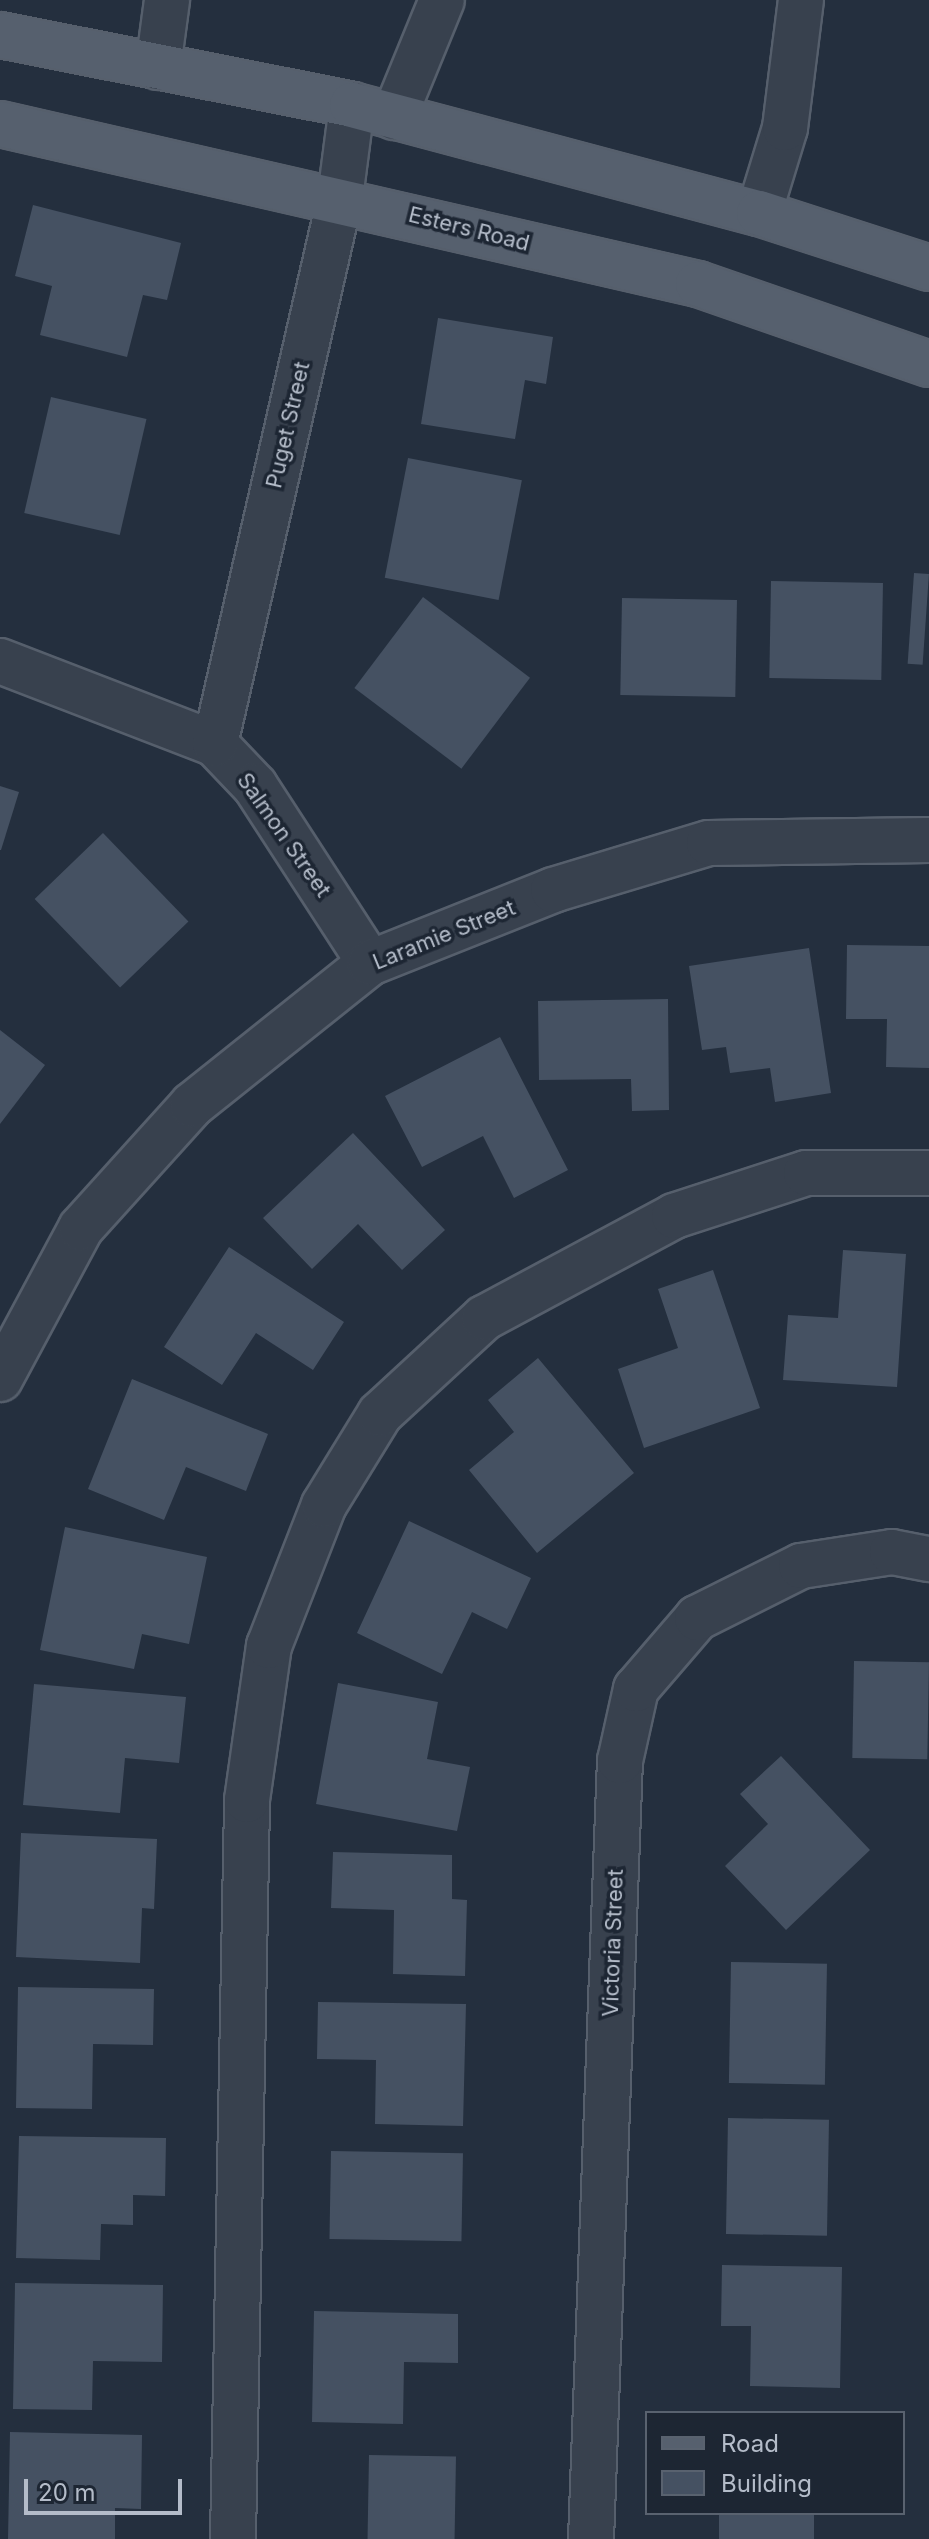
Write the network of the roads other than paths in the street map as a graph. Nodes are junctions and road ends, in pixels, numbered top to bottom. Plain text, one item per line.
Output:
1 (167, 0) edge
2 (442, 0) edge
3 (801, 0) edge
4 (0, 35) edge
5 (158, 67) junction
6 (352, 105) junction
7 (394, 117) junction
8 (0, 124) edge
9 (340, 198) junction
10 (759, 213) junction
11 (929, 268) edge
12 (929, 364) edge
13 (0, 661) edge
14 (215, 744) junction
15 (929, 840) edge
16 (370, 963) junction
17 (929, 1173) edge
18 (0, 1379) edge
19 (929, 1559) edge
20 (233, 2539) edge
21 (591, 2539) edge

1 - 5 street
2 - 7 street
3 - 10 street
4 - 5 main road
5 - 6 main road
6 - 7 main road
6 - 9 street, Puget Street
7 - 10 main road
8 - 9 main road, Esters Road
9 - 12 main road, Esters Road
9 - 14 street, Puget Street
10 - 11 main road
13 - 14 street, Salmon Street
14 - 16 street, Salmon Street
15 - 16 street, Laramie Street
16 - 18 street, Laramie Street
17 - 20 street
19 - 21 street, Victoria Street

